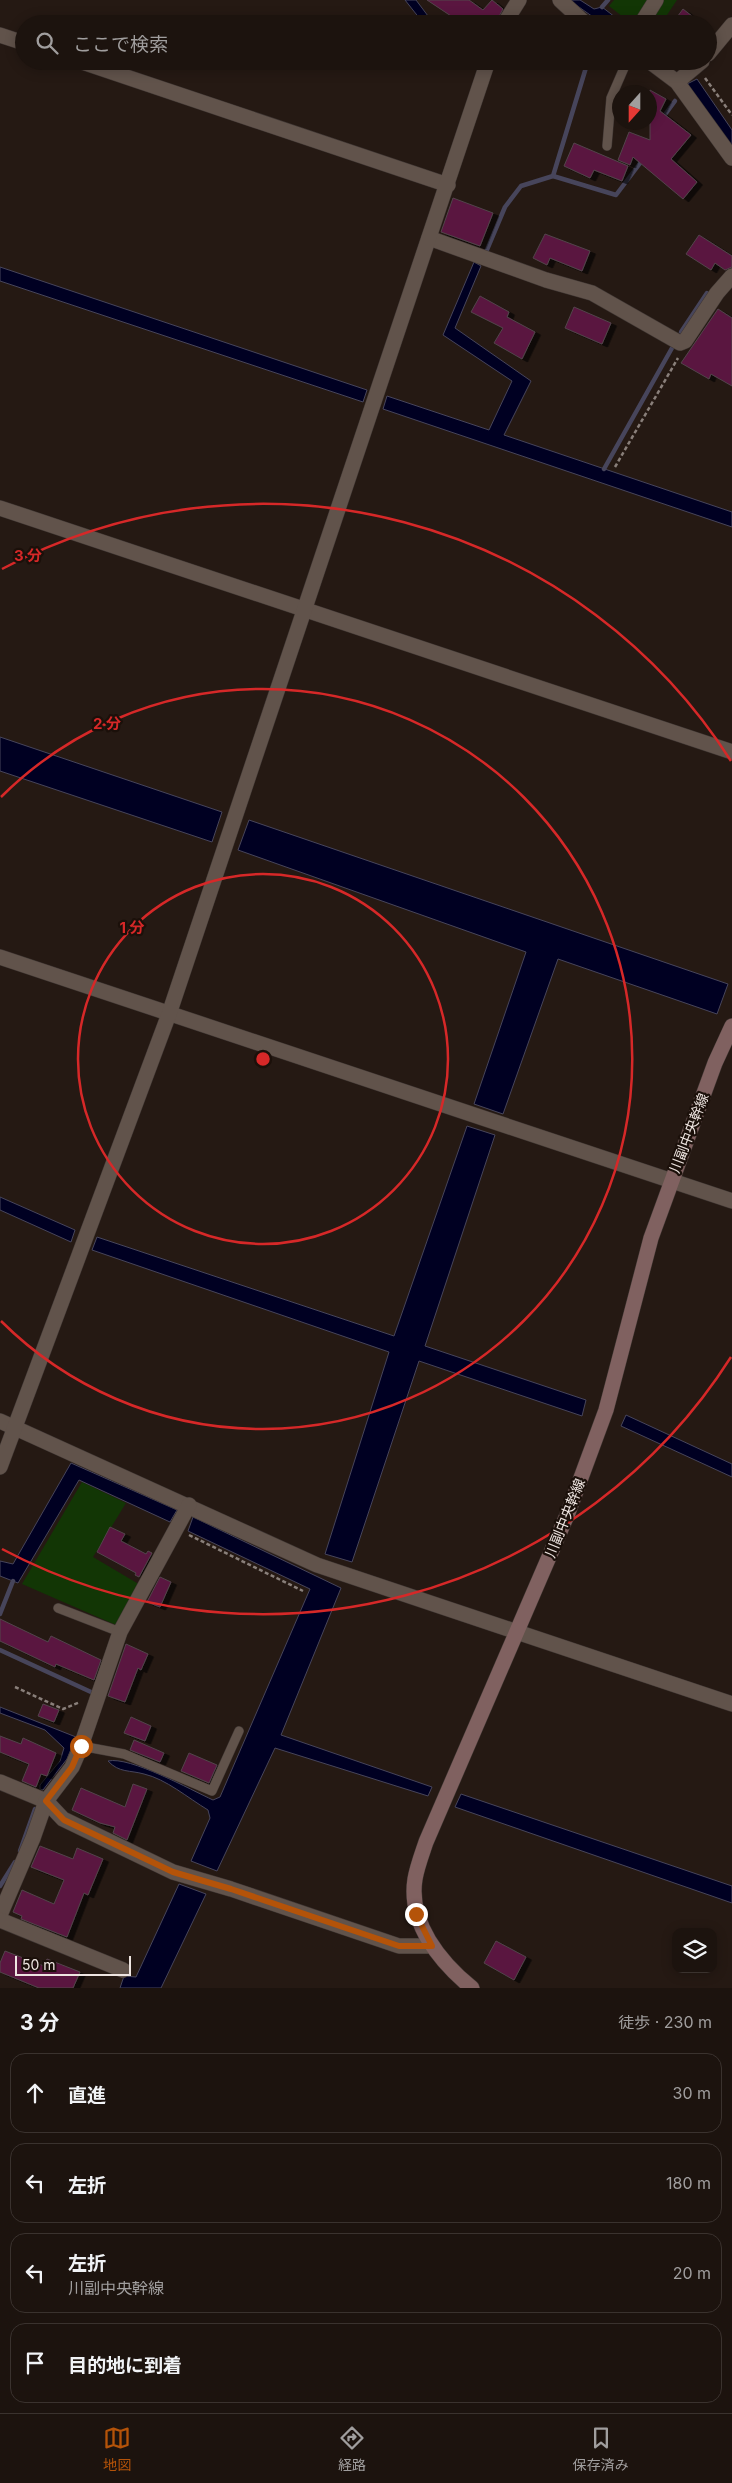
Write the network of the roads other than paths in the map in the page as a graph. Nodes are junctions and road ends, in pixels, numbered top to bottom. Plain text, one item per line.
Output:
1 (518, 0) edge
2 (560, 0) edge
3 (656, 0) edge
4 (509, 15) edge
5 (576, 15) edge
6 (647, 15) edge
7 (732, 25) edge
8 (0, 35) edge
9 (15, 40) edge
10 (717, 43) edge
11 (106, 70) edge
12 (485, 70) edge
13 (623, 70) edge
14 (689, 72) edge
15 (607, 146) dead end
16 (732, 158) edge
17 (448, 185) junction
18 (429, 238) junction
19 (732, 276) edge
20 (0, 508) edge
21 (305, 610) junction
22 (732, 752) edge
23 (0, 957) edge
24 (169, 1014) junction
25 (732, 1026) edge
26 (671, 1181) junction
27 (732, 1202) edge
28 (0, 1421) edge
29 (15, 1426) junction
30 (0, 1467) edge
31 (189, 1505) junction
32 (58, 1608) dead end
33 (120, 1632) junction
34 (518, 1633) junction
35 (732, 1704) edge
36 (239, 1731) dead end
37 (81, 1746) junction
38 (0, 1782) edge
39 (46, 1801) junction
40 (0, 1915) edge
41 (0, 1920) edge
42 (432, 1946) junction
43 (123, 1970) dead end
44 (472, 1988) edge

1 - 4 street
2 - 5 street
3 - 6 street
7 - 10 street
8 - 9 street
11 - 17 street
12 - 17 street
13 - 15 lane
14 - 16 street
17 - 18 street
18 - 19 street
18 - 21 street
20 - 21 street
21 - 22 street
21 - 24 street
23 - 24 street
24 - 26 street
24 - 29 street
25 - 26 street, 川副中央幹線
26 - 27 street
26 - 34 street, 川副中央幹線
28 - 29 street
29 - 30 street
29 - 31 street
31 - 33 street
31 - 34 street
32 - 33 lane
33 - 37 street
34 - 35 street
34 - 42 street, 川副中央幹線
36 - 37 lane
37 - 39 street
38 - 39 street
39 - 40 street
39 - 42 street
41 - 43 street
42 - 44 street, 川副中央幹線

